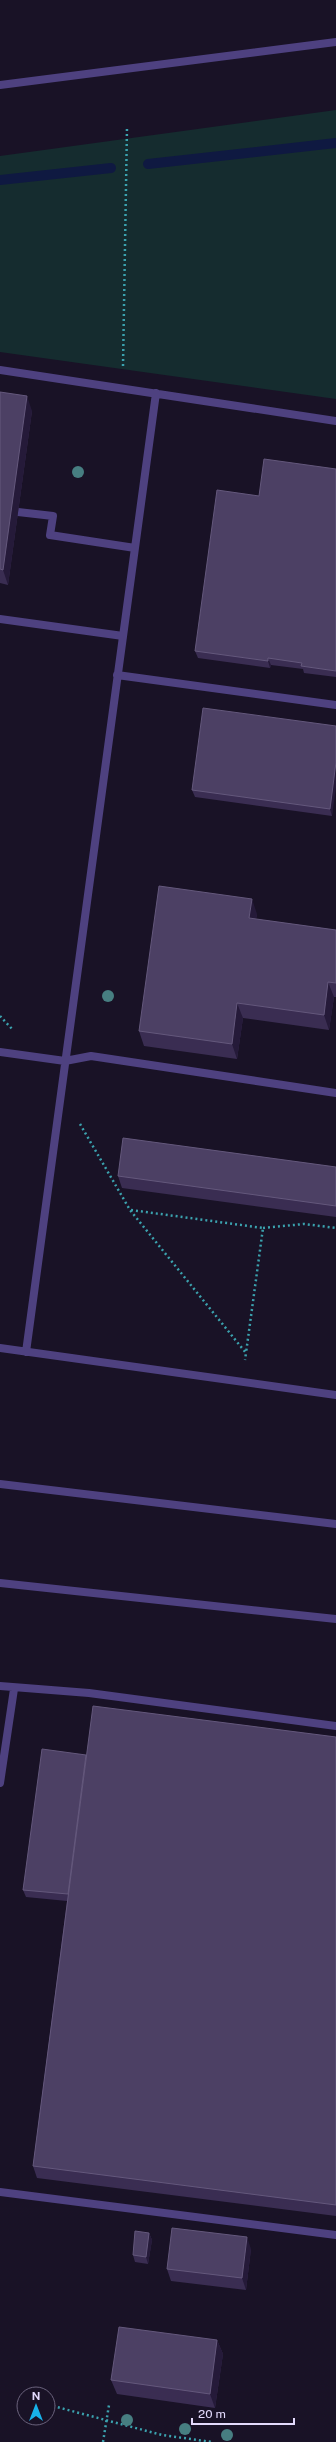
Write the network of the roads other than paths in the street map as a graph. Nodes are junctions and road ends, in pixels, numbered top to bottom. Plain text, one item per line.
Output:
1 (336, 42) edge
2 (0, 85) edge
3 (0, 370) edge
4 (156, 393) junction
5 (336, 421) edge
6 (18, 512) dead end
7 (135, 548) junction
8 (0, 619) edge
9 (123, 636) junction
10 (117, 675) junction
11 (336, 705) edge
12 (0, 1052) edge
13 (65, 1061) junction
14 (336, 1093) edge
15 (0, 1348) edge
16 (26, 1352) junction
17 (336, 1395) edge
18 (0, 1484) edge
19 (336, 1524) edge
20 (0, 1583) edge
21 (336, 1618) edge
22 (0, 1686) edge
23 (14, 1689) junction
24 (336, 1726) edge
25 (1, 1774) edge
26 (0, 1783) edge
27 (0, 2192) edge
28 (336, 2235) edge

1 - 2 lane
3 - 4 lane
4 - 5 lane
4 - 7 lane
6 - 7 lane
7 - 9 lane
8 - 9 lane
9 - 10 lane
10 - 11 lane
10 - 13 lane
12 - 13 lane
13 - 14 lane
13 - 16 lane
15 - 16 lane
16 - 17 lane
18 - 19 lane
20 - 21 lane
22 - 23 lane
23 - 24 lane
23 - 25 lane
25 - 26 lane
27 - 28 lane

